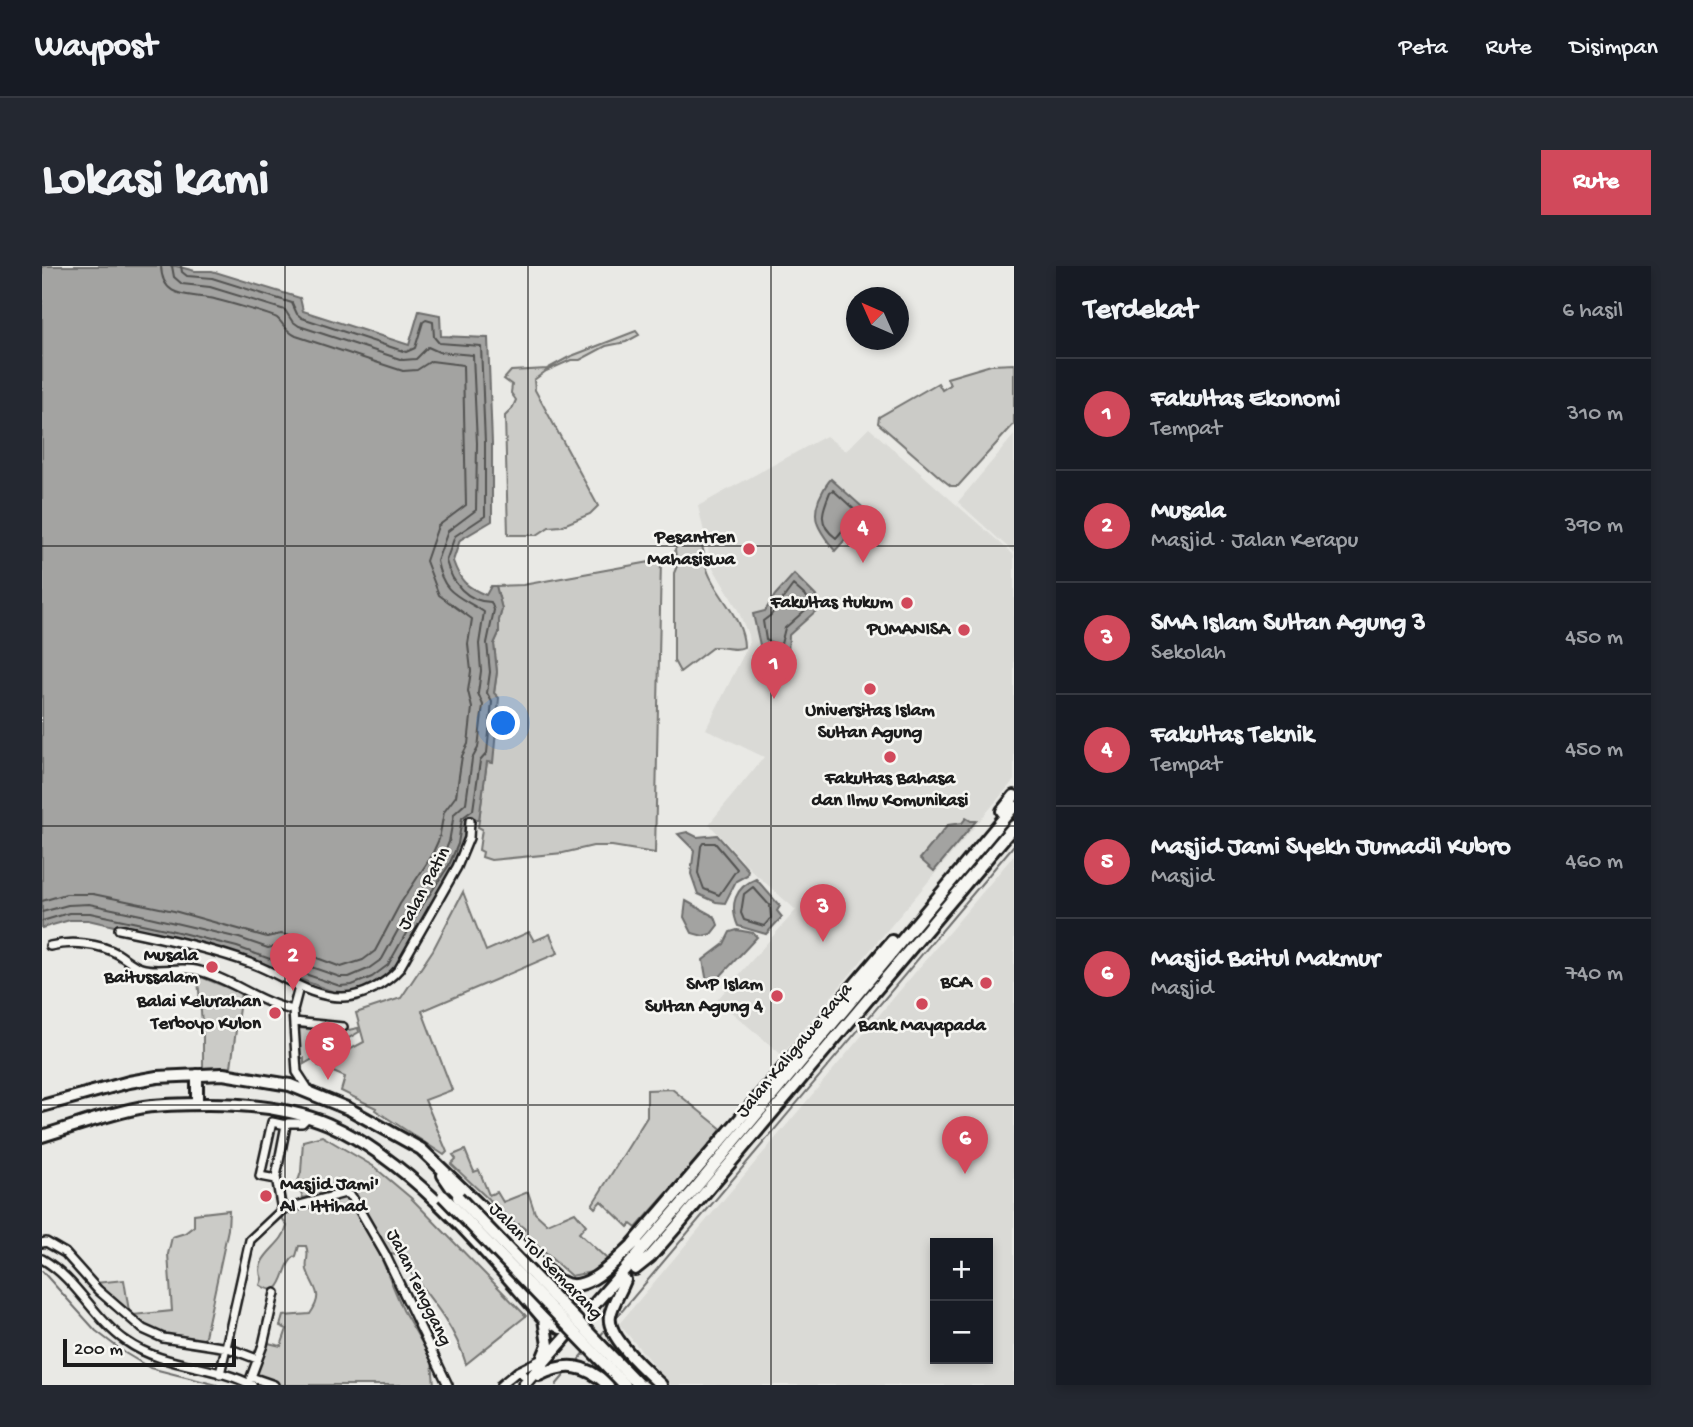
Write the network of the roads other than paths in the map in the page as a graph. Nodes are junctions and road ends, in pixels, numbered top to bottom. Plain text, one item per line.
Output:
1 (1011, 809) edge
2 (470, 821) dead end
3 (1014, 826) edge
4 (119, 929) dead end
5 (50, 946) dead end
6 (299, 987) junction
7 (293, 1010) junction
8 (294, 1022) junction
9 (343, 1027) dead end
10 (297, 1072) junction
11 (197, 1075) junction
12 (290, 1085) junction
13 (311, 1093) junction
14 (197, 1104) junction
15 (42, 1106) edge
16 (308, 1116) junction
17 (286, 1125) junction
18 (44, 1137) edge
19 (431, 1158) junction
20 (410, 1178) junction
21 (276, 1179) junction
22 (693, 1191) junction
23 (282, 1210) junction
24 (42, 1243) edge
25 (633, 1244) junction
26 (42, 1259) edge
27 (635, 1269) junction
28 (556, 1279) junction
29 (275, 1293) dead end
30 (607, 1309) junction
31 (544, 1319) junction
32 (574, 1328) junction
33 (226, 1348) junction
34 (561, 1351) junction
35 (257, 1359) junction
36 (542, 1359) junction
37 (518, 1371) junction
38 (220, 1374) junction
39 (532, 1379) edge
40 (252, 1385) edge
41 (274, 1385) edge
42 (448, 1385) edge
43 (501, 1385) edge
44 (608, 1385) edge
45 (625, 1385) edge
46 (639, 1385) edge
47 (661, 1385) edge

1 - 22 highway, Jalan Kaligawe Raya
1 - 25 highway
1 - 27 highway, Jalan Kaligawe Raya
2 - 6 street, Jalan Patin
3 - 27 highway
4 - 6 street
5 - 7 street
6 - 7 street
7 - 8 street
8 - 9 street
8 - 10 street
10 - 12 street
10 - 13 street
11 - 12 highway
11 - 14 highway
11 - 15 highway
12 - 13 highway
13 - 19 highway
14 - 16 highway
14 - 18 highway
16 - 17 street
16 - 20 highway
17 - 21 street
17 - 21 street
19 - 28 highway
19 - 46 highway, Jalan Tol Semarang, bridge
20 - 31 highway
20 - 45 highway, Jalan Tol Semarang, bridge
21 - 23 street
22 - 25 highway
22 - 32 highway
23 - 33 street
23 - 42 street, Jalan Tenggang
24 - 33 street
25 - 28 highway
26 - 38 street
27 - 30 highway, Jalan Kaligawe Raya
28 - 32 highway
29 - 35 street
30 - 32 highway
30 - 34 highway
30 - 47 highway
31 - 32 highway
31 - 36 highway
32 - 34 highway
32 - 39 highway
33 - 35 street
33 - 38 street
34 - 39 highway
35 - 41 street
36 - 37 street
36 - 39 highway
37 - 39 street
37 - 43 street
38 - 40 street
39 - 44 highway

